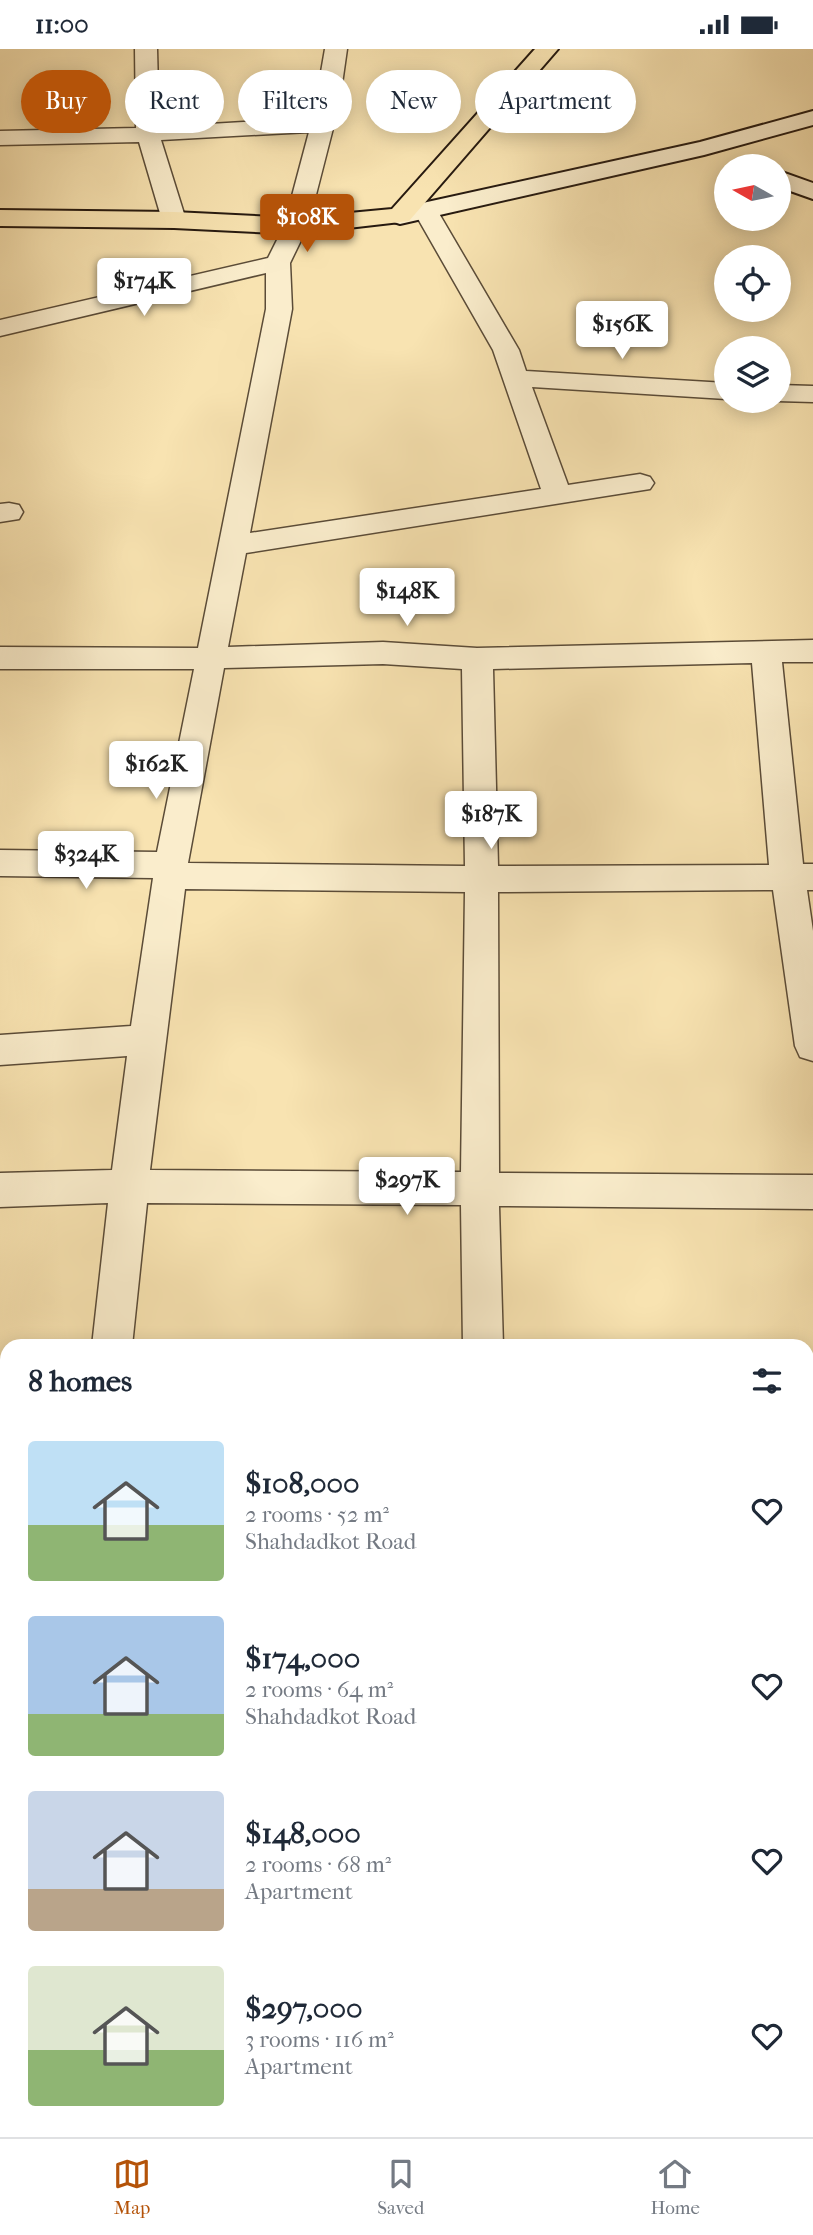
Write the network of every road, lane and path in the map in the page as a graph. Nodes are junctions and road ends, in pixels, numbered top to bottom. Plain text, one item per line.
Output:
1 (146, 49) edge
2 (337, 49) edge
3 (547, 49) edge
4 (334, 70) edge
5 (813, 118) edge
6 (238, 129) edge
7 (319, 133) edge
8 (148, 134) junction
9 (0, 138) edge
10 (704, 148) junction
11 (719, 154) edge
12 (791, 183) edge
13 (813, 192) edge
14 (413, 213) junction
15 (0, 218) edge
16 (174, 220) junction
17 (296, 226) junction
18 (278, 263) junction
19 (0, 328) edge
20 (515, 378) junction
21 (714, 390) edge
22 (791, 393) edge
23 (813, 394) edge
24 (640, 483) dead end
25 (557, 495) junction
26 (235, 545) junction
27 (766, 650) junction
28 (813, 651) edge
29 (0, 658) edge
30 (213, 659) junction
31 (477, 659) junction
32 (0, 863) edge
33 (171, 870) junction
34 (800, 877) edge
35 (482, 878) junction
36 (147, 1040) junction
37 (813, 1046) edge
38 (0, 1050) edge
39 (129, 1185) junction
40 (481, 1188) junction
41 (0, 1190) edge
42 (813, 1192) edge
43 (113, 1339) edge
44 (483, 1339) edge

1 - 8 street
2 - 4 street
3 - 14 highway
5 - 10 main road
6 - 8 street
7 - 17 street
8 - 9 street
8 - 16 street
10 - 11 main road
10 - 14 main road
12 - 13 main road
14 - 17 highway
14 - 20 street
15 - 16 highway
16 - 17 highway
17 - 18 street
18 - 19 street
18 - 26 street
20 - 21 street
20 - 25 street
22 - 23 street
24 - 25 street
25 - 26 street
26 - 30 street
27 - 28 street
27 - 31 street
27 - 34 street
29 - 30 street
30 - 31 street
30 - 33 street
31 - 35 street
32 - 33 street
33 - 35 street
33 - 36 street
34 - 35 street
34 - 37 street
35 - 40 street
36 - 38 street
36 - 39 street
39 - 40 street
39 - 41 street
39 - 43 street
40 - 42 street
40 - 44 street

